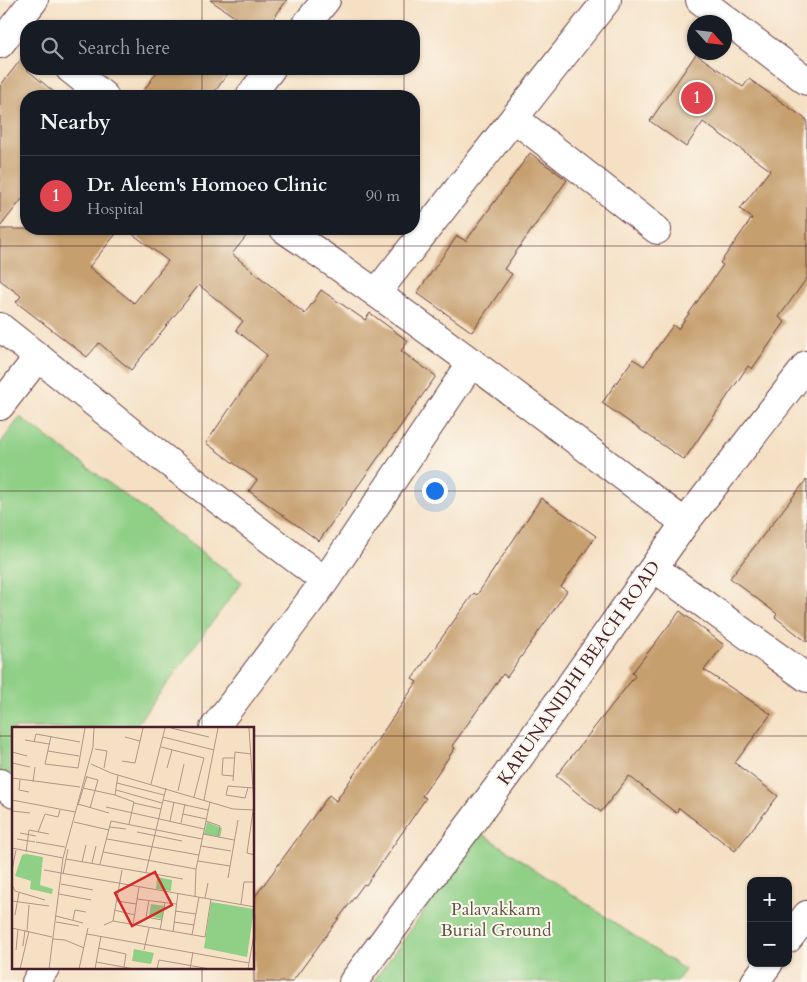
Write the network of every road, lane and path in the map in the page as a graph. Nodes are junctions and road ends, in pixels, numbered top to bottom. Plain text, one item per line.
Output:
1 (34, 0) edge
2 (326, 0) edge
3 (607, 0) edge
4 (700, 0) edge
5 (22, 20) edge
6 (310, 20) edge
7 (78, 75) edge
8 (267, 75) edge
9 (807, 81) edge
10 (96, 90) edge
11 (255, 90) edge
12 (514, 118) junction
13 (657, 230) dead end
14 (293, 235) edge
15 (377, 292) junction
16 (0, 327) edge
17 (38, 357) junction
18 (472, 362) junction
19 (805, 372) edge
20 (0, 406) edge
21 (685, 523) junction
22 (654, 568) junction
23 (325, 581) junction
24 (807, 678) edge
25 (215, 727) edge
26 (0, 783) edge
27 (12, 792) edge
28 (807, 914) edge
29 (792, 934) edge
30 (766, 967) edge
31 (44, 970) edge
32 (36, 982) edge
33 (352, 982) edge
34 (755, 982) edge

1 - 5 street
2 - 6 street
3 - 12 street
4 - 9 street
7 - 10 street
8 - 11 street
12 - 13 street
12 - 15 street
14 - 15 street
15 - 18 street
16 - 17 street
17 - 20 street
17 - 23 street
18 - 21 street
18 - 23 street
19 - 21 street, KARUNANIDHI BEACH ROAD
21 - 22 street, KARUNANIDHI BEACH ROAD
22 - 24 street
22 - 33 street, KARUNANIDHI BEACH ROAD
23 - 25 street
26 - 27 street
28 - 29 street
30 - 34 street
31 - 32 street

